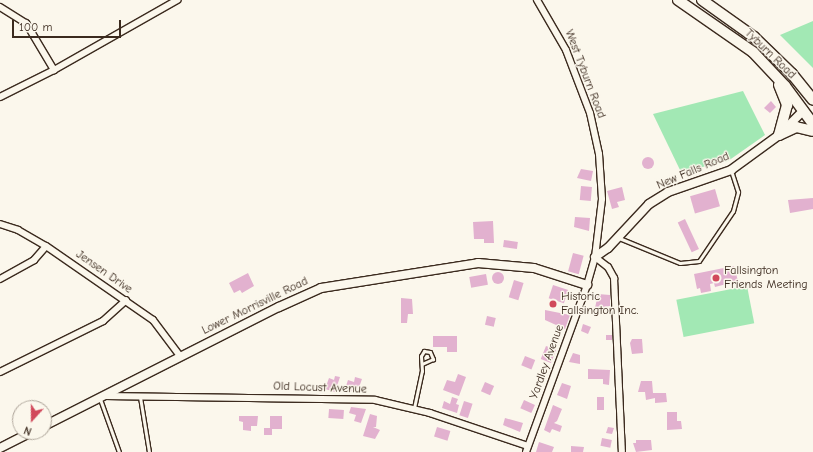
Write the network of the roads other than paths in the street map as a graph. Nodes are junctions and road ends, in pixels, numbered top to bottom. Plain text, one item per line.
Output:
1 (177, 0) edge
2 (537, 0) edge
3 (678, 0) edge
4 (702, 0) edge
5 (0, 7) edge
6 (769, 69) junction
7 (54, 70) junction
8 (0, 97) edge
9 (813, 100) edge
10 (804, 110) junction
11 (813, 124) edge
12 (813, 131) edge
13 (779, 135) junction
14 (731, 170) junction
15 (0, 224) edge
16 (618, 237) junction
17 (46, 246) junction
18 (595, 257) junction
19 (0, 279) edge
20 (587, 285) junction
21 (126, 300) junction
22 (180, 356) junction
23 (422, 364) junction
24 (0, 372) edge
25 (140, 395) junction
26 (102, 397) junction
27 (414, 408) junction
28 (52, 422) edge
29 (16, 440) edge
30 (0, 448) edge
31 (527, 449) edge
32 (119, 452) edge
33 (149, 452) edge
34 (622, 452) edge

1 - 7 street
2 - 18 street, West Tyburn Road
3 - 6 main road, Tyburn Road
4 - 9 main road, Tyburn Road
5 - 7 street
6 - 10 main road, Tyburn Road
6 - 13 main road
7 - 8 street
10 - 11 main road, Tyburn Road
10 - 13 street, New Falls Road
12 - 13 main road
13 - 14 street, New Falls Road
14 - 16 street, New Falls Road
14 - 16 lane
15 - 17 street, Jensen Drive
16 - 18 street, New Falls Road
17 - 19 street
17 - 21 street, Jensen Drive
18 - 20 street, Yardley Avenue
18 - 34 street
20 - 22 street, Lower Morrisville Road
20 - 31 street, Yardley Avenue
21 - 22 street, Jensen Drive
21 - 24 street
22 - 26 street, Lower Morrisville Road
23 - 23 lane
23 - 27 lane
25 - 26 street, Old Locust Avenue
25 - 27 street, Old Locust Avenue
25 - 33 lane
26 - 28 street, Lower Morrisville Road
26 - 32 lane
27 - 31 street, Old Locust Avenue
29 - 30 street

